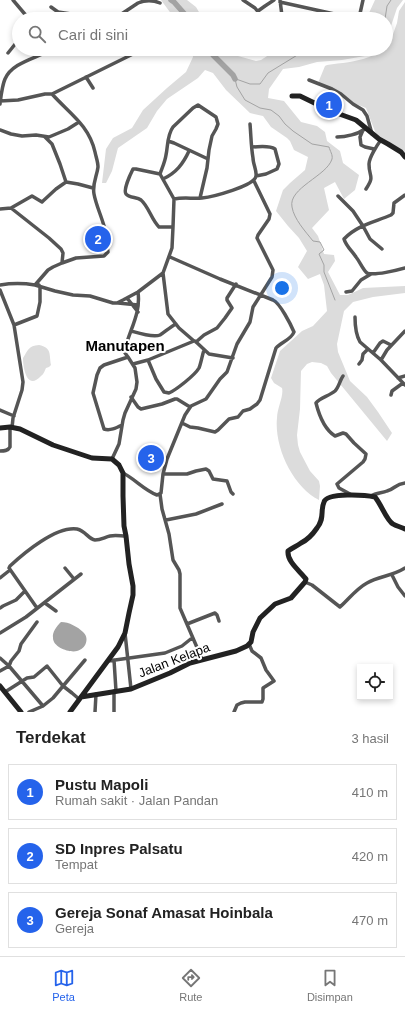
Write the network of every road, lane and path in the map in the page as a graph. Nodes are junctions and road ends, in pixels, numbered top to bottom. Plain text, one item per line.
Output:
1 (13, 0) edge
2 (243, 0) edge
3 (274, 0) edge
4 (363, 0) edge
5 (280, 1) edge
6 (160, 3) dead end
7 (51, 7) dead end
8 (258, 11) joint
9 (22, 12) edge
10 (58, 12) edge
11 (124, 12) edge
12 (281, 12) edge
13 (326, 12) edge
14 (360, 12) edge
15 (12, 48) edge
16 (8, 53) dead end
17 (40, 56) edge
18 (129, 56) edge
19 (86, 77) junction
20 (309, 80) dead end
21 (93, 88) dead end
22 (52, 94) junction
23 (292, 96) dead end
24 (0, 102) edge
25 (79, 122) junction
26 (250, 124) dead end
27 (0, 130) edge
28 (364, 130) junction
29 (372, 134) junction
30 (45, 137) junction
31 (337, 137) dead end
32 (380, 140) junction
33 (168, 141) junction
34 (252, 147) junction
35 (374, 149) junction
36 (189, 151) junction
37 (405, 157) edge
38 (208, 159) junction
39 (160, 174) junction
40 (256, 176) junction
41 (164, 179) junction
42 (254, 181) junction
43 (66, 182) junction
44 (93, 188) junction
45 (366, 189) dead end
46 (405, 194) edge
47 (338, 196) dead end
48 (200, 198) junction
49 (174, 199) junction
50 (11, 208) junction
51 (0, 209) edge
52 (173, 226) junction
53 (363, 226) junction
54 (382, 248) dead end
55 (170, 257) junction
56 (62, 262) junction
57 (405, 268) edge
58 (163, 273) junction
59 (371, 274) junction
60 (37, 283) junction
61 (236, 284) junction
62 (0, 285) edge
63 (40, 287) junction
64 (0, 290) edge
65 (138, 292) junction
66 (346, 292) dead end
67 (261, 295) junction
68 (127, 298) junction
69 (117, 303) junction
70 (132, 304) junction
71 (138, 305) junction
72 (138, 312) junction
73 (355, 316) dead end
74 (176, 324) junction
75 (14, 325) junction
76 (131, 331) junction
77 (405, 331) edge
78 (195, 341) junction
79 (391, 345) junction
80 (368, 349) junction
81 (204, 350) junction
82 (373, 353) junction
83 (128, 357) junction
84 (232, 358) junction
85 (148, 360) junction
86 (381, 360) junction
87 (133, 364) junction
88 (359, 364) dead end
89 (343, 376) dead end
90 (405, 376) edge
91 (398, 378) junction
92 (404, 384) edge
93 (391, 394) dead end
94 (132, 397) junction
95 (190, 407) junction
96 (0, 410) edge
97 (14, 416) junction
98 (182, 423) junction
99 (122, 425) junction
100 (11, 427) junction
101 (0, 428) edge
102 (0, 451) edge
103 (112, 459) junction
104 (123, 473) junction
105 (163, 474) junction
106 (405, 483) edge
107 (160, 494) junction
108 (233, 494) dead end
109 (350, 494) junction
110 (371, 496) junction
111 (222, 504) dead end
112 (166, 520) junction
113 (405, 529) edge
114 (126, 536) junction
115 (65, 568) dead end
116 (405, 568) edge
117 (10, 570) junction
118 (81, 574) dead end
119 (392, 575) junction
120 (0, 578) edge
121 (74, 579) junction
122 (305, 582) junction
123 (25, 591) junction
124 (405, 596) edge
125 (45, 602) junction
126 (0, 608) edge
127 (37, 608) junction
128 (56, 611) dead end
129 (220, 621) dead end
130 (37, 622) dead end
131 (187, 624) junction
132 (125, 632) junction
133 (0, 633) edge
134 (192, 638) junction
135 (249, 644) junction
136 (0, 658) edge
137 (128, 658) junction
138 (85, 660) dead end
139 (114, 660) junction
140 (202, 660) junction
141 (107, 662) junction
142 (9, 666) junction
143 (0, 671) edge
144 (23, 682) junction
145 (0, 686) edge
146 (63, 686) junction
147 (131, 689) junction
148 (115, 691) junction
149 (5, 692) junction
150 (96, 694) junction
151 (80, 698) junction
152 (43, 706) junction
153 (21, 712) edge
154 (29, 712) edge
155 (70, 712) edge
156 (95, 712) edge
157 (114, 712) edge
158 (234, 712) edge

1 - 9 street
2 - 8 street
3 - 8 street
4 - 14 street
5 - 12 street
5 - 13 street
6 - 11 street
7 - 10 street
15 - 16 street
17 - 24 street
18 - 19 street
19 - 21 street
19 - 22 street
20 - 29 street
22 - 24 street
22 - 25 street
23 - 28 street
25 - 30 street
25 - 44 street
26 - 34 street
27 - 30 street
28 - 29 street
28 - 31 street
28 - 35 street
29 - 32 street
30 - 43 street
32 - 35 street
32 - 37 street
33 - 36 street
33 - 38 street
33 - 39 street
34 - 40 street
34 - 40 street
35 - 45 street
36 - 38 street
36 - 41 street
38 - 48 street
39 - 41 street
39 - 52 street
40 - 42 street
41 - 49 street
42 - 48 street
42 - 67 street
43 - 44 street
43 - 50 street
44 - 56 street
46 - 53 street
47 - 53 street
48 - 49 street
49 - 52 street
50 - 51 street
50 - 56 street
52 - 55 street
53 - 54 street
53 - 59 street
55 - 58 street
55 - 61 street
56 - 60 street
57 - 59 street
58 - 65 street
58 - 74 street
59 - 66 street
60 - 62 street
60 - 63 street
61 - 67 street
61 - 78 street
63 - 69 street
63 - 75 street
64 - 75 street
65 - 68 street
65 - 71 street
67 - 84 street
67 - 98 street
68 - 69 street
68 - 70 street
69 - 70 street
70 - 71 street
70 - 72 street
71 - 72 street
72 - 76 street
73 - 80 street
74 - 76 street
74 - 78 street
75 - 97 street
76 - 83 street
77 - 79 street
78 - 81 street
78 - 85 street
79 - 82 street
79 - 86 street
80 - 82 street
80 - 88 street
81 - 84 street
81 - 85 street
82 - 86 street
83 - 87 street
83 - 99 street
84 - 95 street
85 - 87 street
86 - 91 street
87 - 94 street
89 - 109 street
90 - 91 street
91 - 92 street
92 - 93 street
94 - 95 street
94 - 99 street
95 - 98 street
96 - 97 street
97 - 100 street
98 - 105 street
99 - 103 street
100 - 101 street
100 - 102 street
100 - 103 street
103 - 104 street
104 - 107 street
104 - 114 street
105 - 107 street
105 - 108 street
106 - 110 street
107 - 112 street
109 - 110 street
109 - 122 street
110 - 113 street
111 - 112 street
112 - 131 street
114 - 117 street
114 - 132 street
115 - 121 street
116 - 119 street
117 - 120 street
117 - 123 street
118 - 121 street
119 - 122 street
119 - 124 street
121 - 125 street
122 - 135 street
123 - 126 street
123 - 127 street
125 - 127 street
125 - 128 street
127 - 133 street
129 - 131 street
130 - 142 street
131 - 134 street
132 - 137 street
132 - 141 street
134 - 137 street
134 - 140 street
135 - 140 street, Jalan Kelapa
135 - 158 street
136 - 142 street
137 - 139 street
137 - 147 street
138 - 146 street
139 - 141 street
139 - 148 street
140 - 147 street, Jalan Kelapa
141 - 151 street
142 - 143 street
142 - 144 street
144 - 146 street
144 - 149 street
144 - 152 street
145 - 149 street
146 - 151 street
146 - 152 street
147 - 148 street, Jalan Kelapa
148 - 150 street, Jalan Kelapa
148 - 157 street
149 - 153 street
150 - 151 street, Jalan Kelapa
150 - 156 street
151 - 155 street
152 - 154 street

